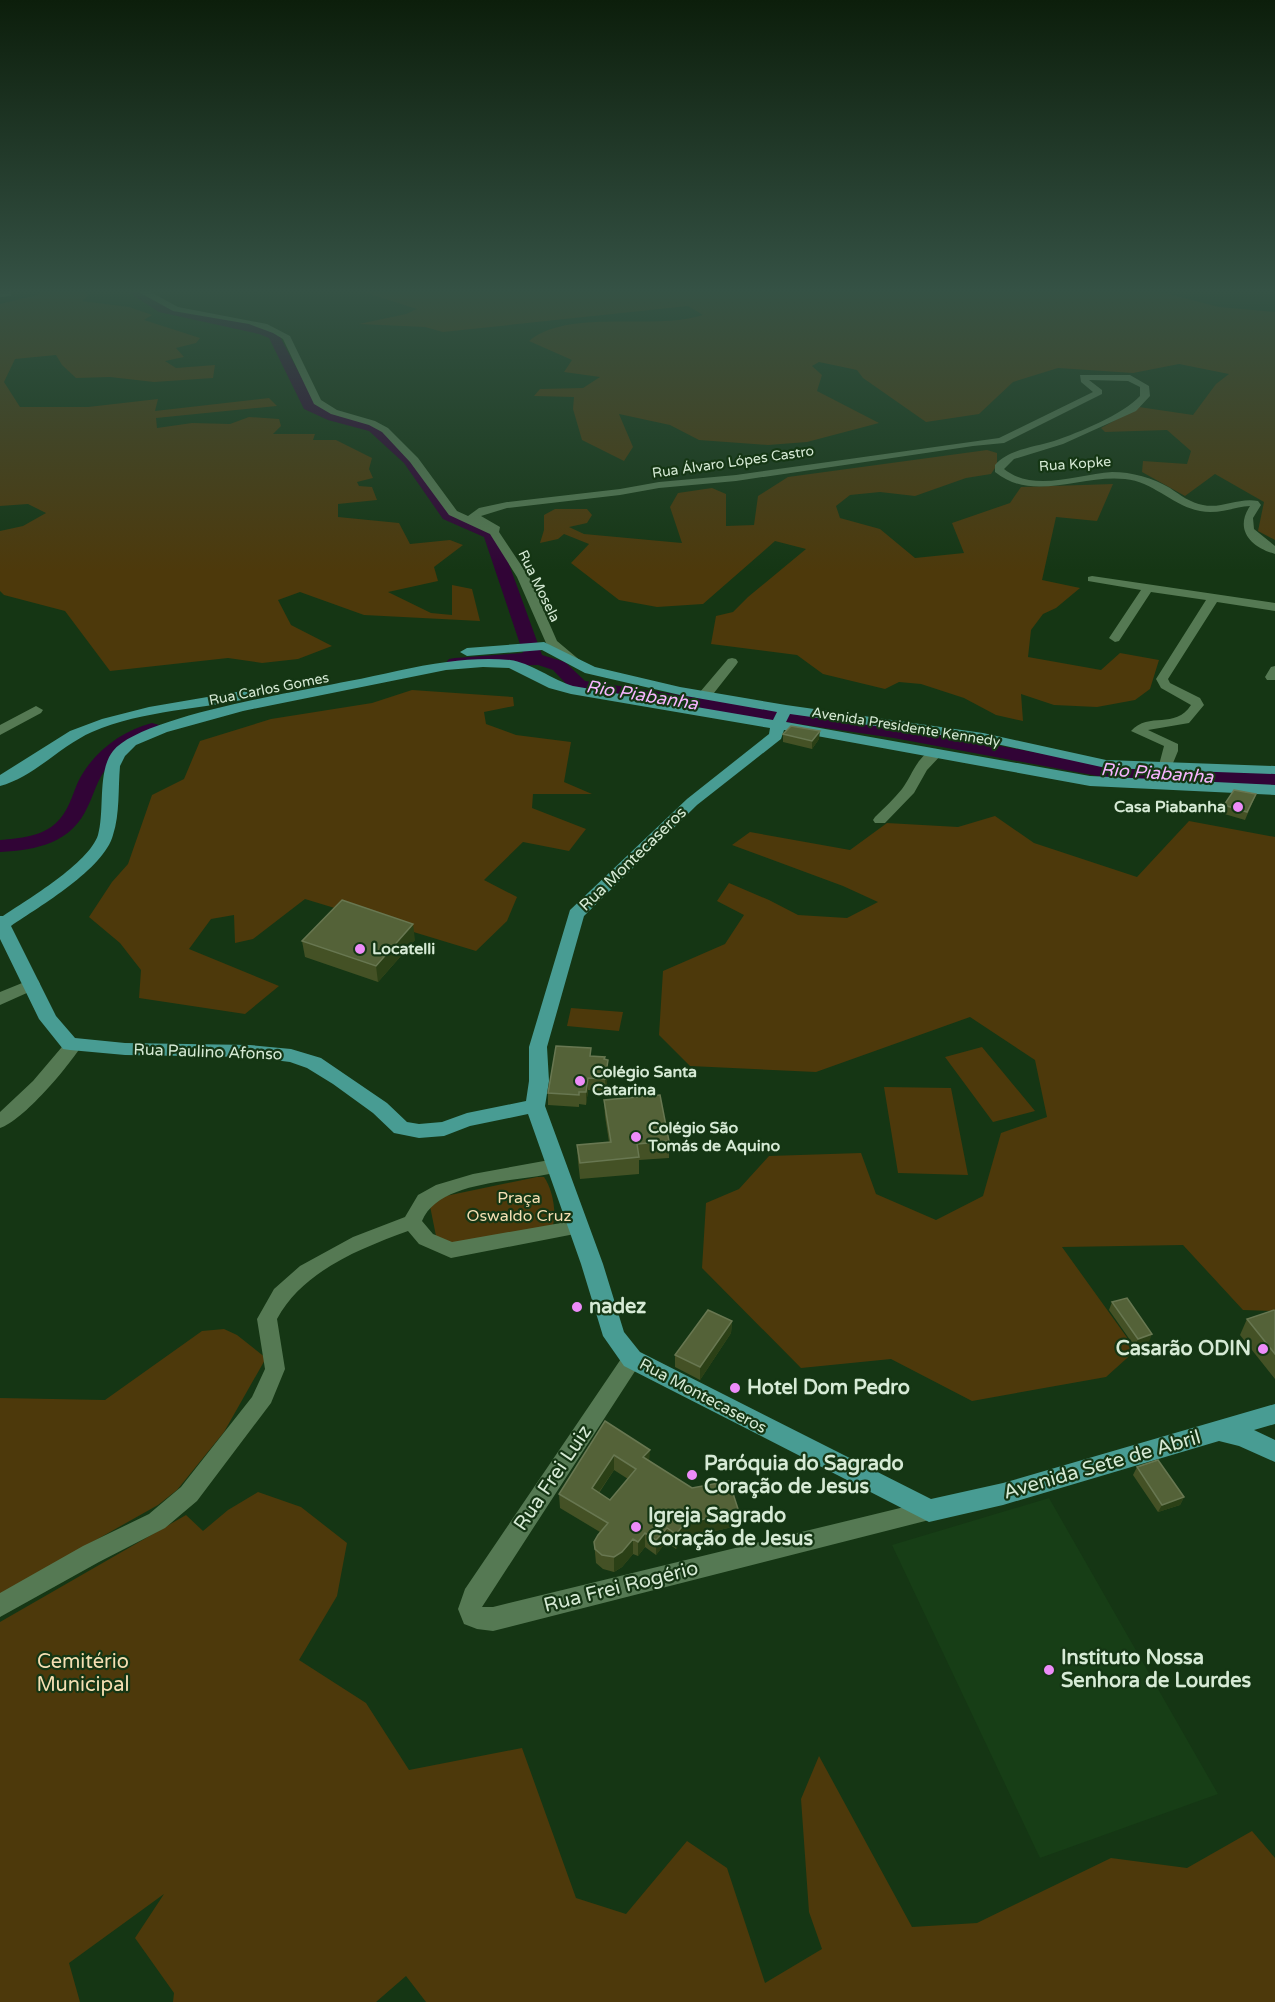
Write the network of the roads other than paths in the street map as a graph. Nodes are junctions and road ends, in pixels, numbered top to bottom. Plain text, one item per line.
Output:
1 (308, 383) edge
2 (1088, 383) edge
3 (1139, 383) edge
4 (494, 532) junction
5 (1275, 550) edge
6 (1092, 579) dead end
7 (1148, 588) junction
8 (1213, 598) junction
9 (1275, 608) edge
10 (1115, 638) dead end
11 (548, 644) junction
12 (732, 662) dead end
13 (416, 666) junction
14 (705, 695) junction
15 (786, 709) junction
16 (36, 710) dead end
17 (777, 725) junction
18 (0, 731) edge
19 (936, 753) junction
20 (1166, 765) junction
21 (1275, 770) edge
22 (0, 781) edge
23 (1275, 790) edge
24 (880, 820) dead end
25 (1, 923) edge
26 (32, 984) junction
27 (0, 999) edge
28 (73, 1045) junction
29 (535, 1106) junction
30 (0, 1121) edge
31 (555, 1166) junction
32 (412, 1222) junction
33 (578, 1227) junction
34 (632, 1359) junction
35 (1275, 1414) edge
36 (1218, 1431) junction
37 (1275, 1451) edge
38 (929, 1511) junction
39 (473, 1598) joint
40 (0, 1606) edge

1 - 4 street
2 - 4 street, Rua Álvaro Lópes Castro
3 - 5 street, Rua Kopke
4 - 11 street, Rua Mosela
6 - 7 street
7 - 8 street
7 - 10 street
8 - 9 street
8 - 20 street
11 - 13 main road, Rua Carlos Gomes
11 - 14 main road, Avenida Presidente Kennedy
12 - 14 street
13 - 17 main road, Avenida Presidente Kennedy
13 - 22 main road, Rua Carlos Gomes
13 - 25 main road
14 - 15 main road, Avenida Presidente Kennedy
15 - 17 main road, Rua Montecaseros
15 - 20 main road, Avenida Presidente Kennedy
16 - 18 street
17 - 19 main road, Avenida Presidente Kennedy
17 - 29 main road, Rua Montecaseros
19 - 23 main road, Avenida Presidente Kennedy
19 - 24 street
20 - 21 main road, Avenida Presidente Kennedy
25 - 26 main road
26 - 27 street
26 - 28 main road
28 - 29 main road, Rua Paulino Afonso
28 - 30 street
29 - 31 main road, Rua Montecaseros
31 - 32 street
31 - 33 main road, Rua Montecaseros
32 - 33 street
32 - 40 street
33 - 34 main road, Rua Montecaseros
34 - 38 main road, Rua Montecaseros
34 - 39 street, Rua Frei Luiz
35 - 36 main road, Avenida Sete de Abril
36 - 37 main road
36 - 38 main road, Avenida Sete de Abril
38 - 39 street, Rua Frei Rogério

